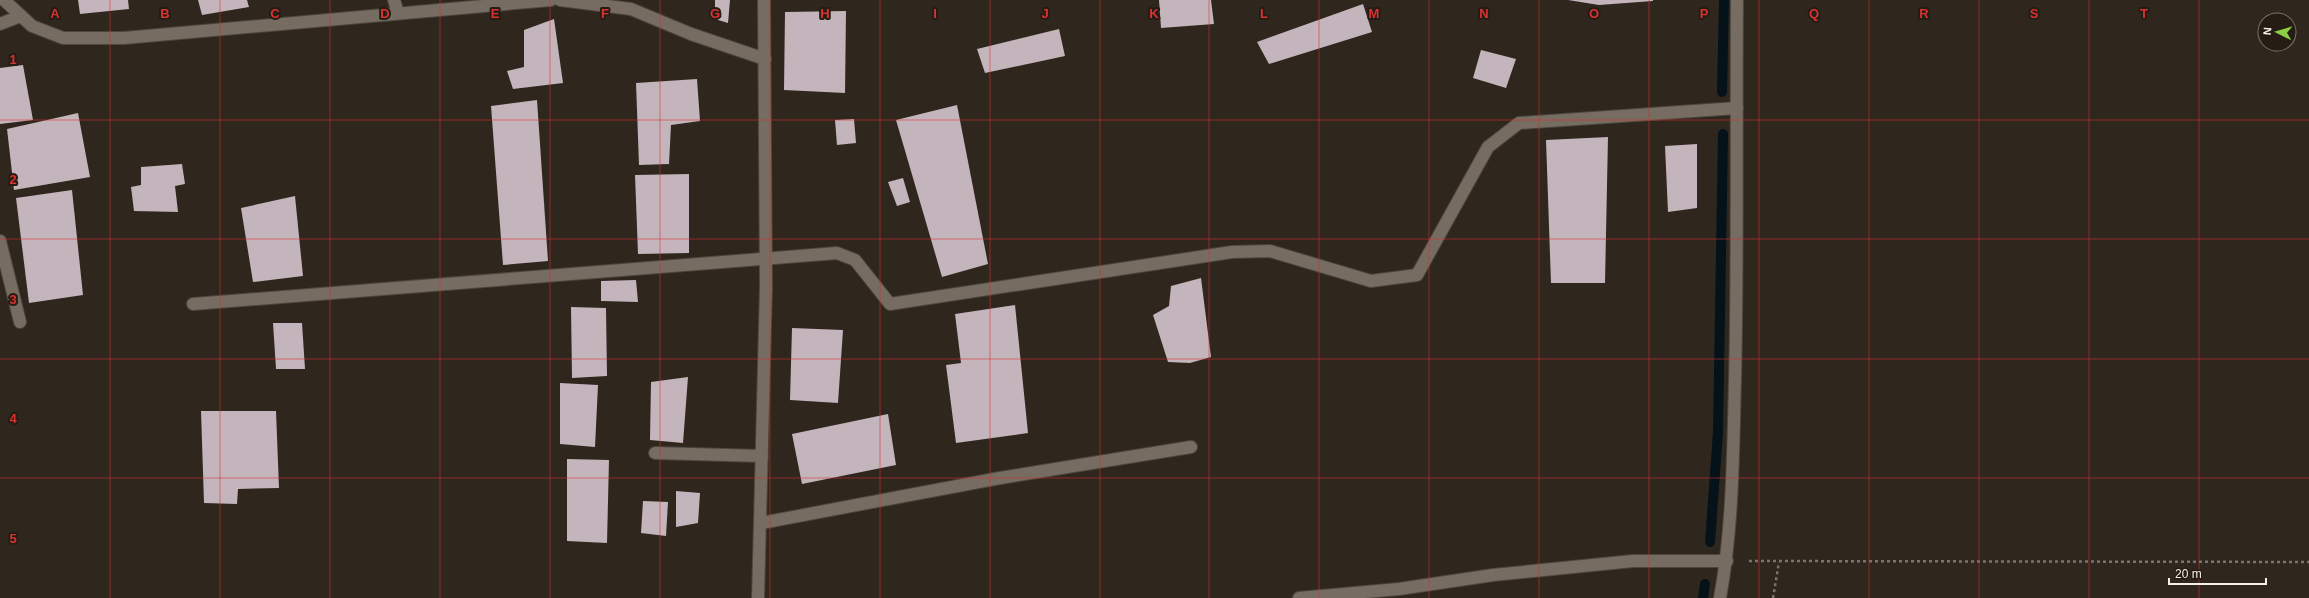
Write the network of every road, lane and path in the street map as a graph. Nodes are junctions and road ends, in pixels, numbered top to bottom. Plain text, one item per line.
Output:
1 (4, 0) edge
2 (394, 0) edge
3 (551, 0) edge
4 (560, 0) edge
5 (764, 0) edge
6 (1737, 0) edge
7 (398, 13) junction
8 (21, 16) junction
9 (0, 24) edge
10 (765, 59) junction
11 (1737, 108) junction
12 (0, 241) edge
13 (766, 258) junction
14 (193, 304) dead end
15 (20, 322) dead end
16 (1191, 447) dead end
17 (655, 453) dead end
18 (762, 456) junction
19 (761, 523) junction
20 (1727, 561) junction
21 (1779, 562) junction
22 (2309, 562) edge
23 (758, 598) edge
24 (1299, 598) edge
25 (1720, 598) edge
26 (1773, 598) edge

1 - 8 street
2 - 7 street
3 - 7 street
4 - 10 street
5 - 10 street
6 - 11 street
7 - 8 street
8 - 9 street
10 - 13 street
11 - 13 street
11 - 20 street
12 - 15 street
13 - 14 street
13 - 18 street
16 - 19 street
17 - 18 street
18 - 19 street
19 - 23 street
20 - 21 path
20 - 24 street
20 - 25 street
21 - 22 path
21 - 26 path

